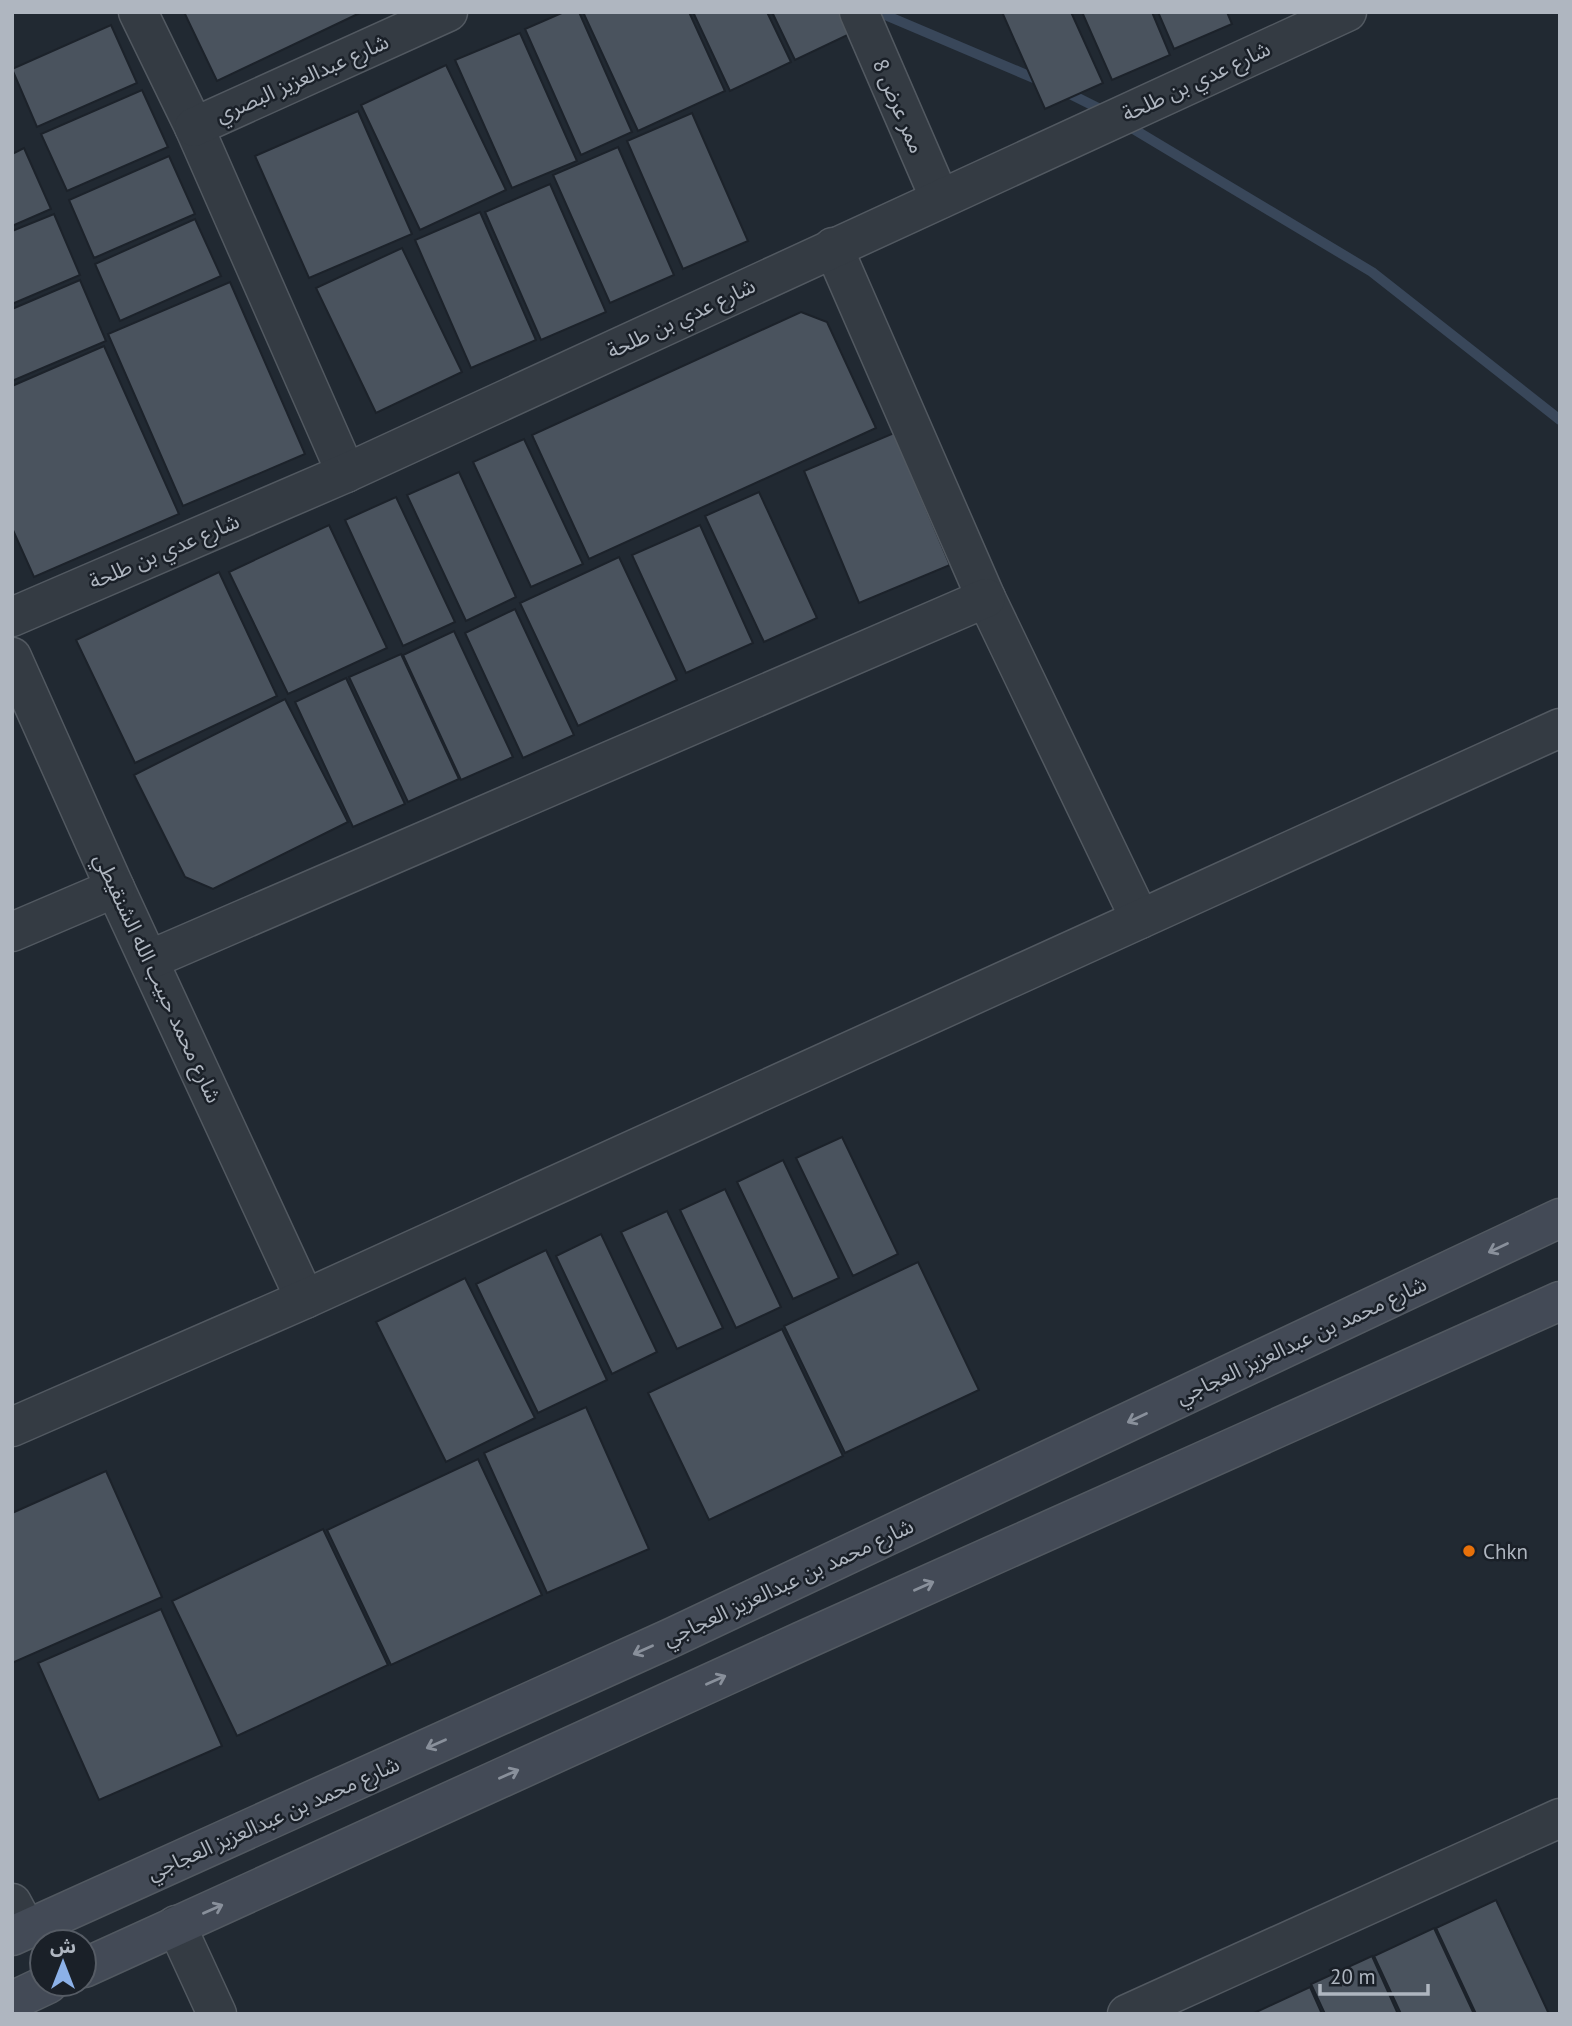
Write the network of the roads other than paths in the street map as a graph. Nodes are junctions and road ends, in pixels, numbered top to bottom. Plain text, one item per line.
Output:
1 (138, 12) edge
2 (448, 12) edge
3 (859, 12) edge
4 (1347, 12) edge
5 (194, 127) junction
6 (940, 199) junction
7 (833, 247) junction
8 (346, 473) junction
9 (986, 598) junction
10 (12, 617) edge
11 (12, 657) edge
12 (1560, 728) edge
13 (115, 888) junction
14 (1140, 919) junction
15 (12, 932) edge
16 (149, 960) junction
17 (1560, 1218) edge
18 (305, 1299) junction
19 (1560, 1301) edge
20 (12, 1427) edge
21 (1560, 1818) edge
22 (17, 1923) edge
23 (176, 1926) junction
24 (98, 1962) edge
25 (28, 1993) edge
26 (12, 2001) edge
27 (216, 2014) edge
28 (1127, 2014) edge

1 - 5 street
2 - 5 street, شارع عبدالعزيز البصري
3 - 6 street, ممر عرض 8
4 - 6 street, شارع عدي بن طلحة
5 - 8 street
6 - 7 street, شارع عدي بن طلحة
7 - 8 street, شارع عدي بن طلحة
7 - 9 street
8 - 10 street, شارع عدي بن طلحة
9 - 14 street
9 - 16 street
11 - 13 street, شارع محمد حبيب الله الشنقيطي
12 - 14 street
13 - 15 street
13 - 16 street, شارع محمد حبيب الله الشنقيطي
14 - 18 street
16 - 18 street, شارع محمد حبيب الله الشنقيطي
17 -> 22 street, شارع محمد بن عبدالعزيز العجاجي
18 - 20 street
23 -> 19 street
21 - 28 street
23 - 24 street
23 - 27 street
25 - 26 street

